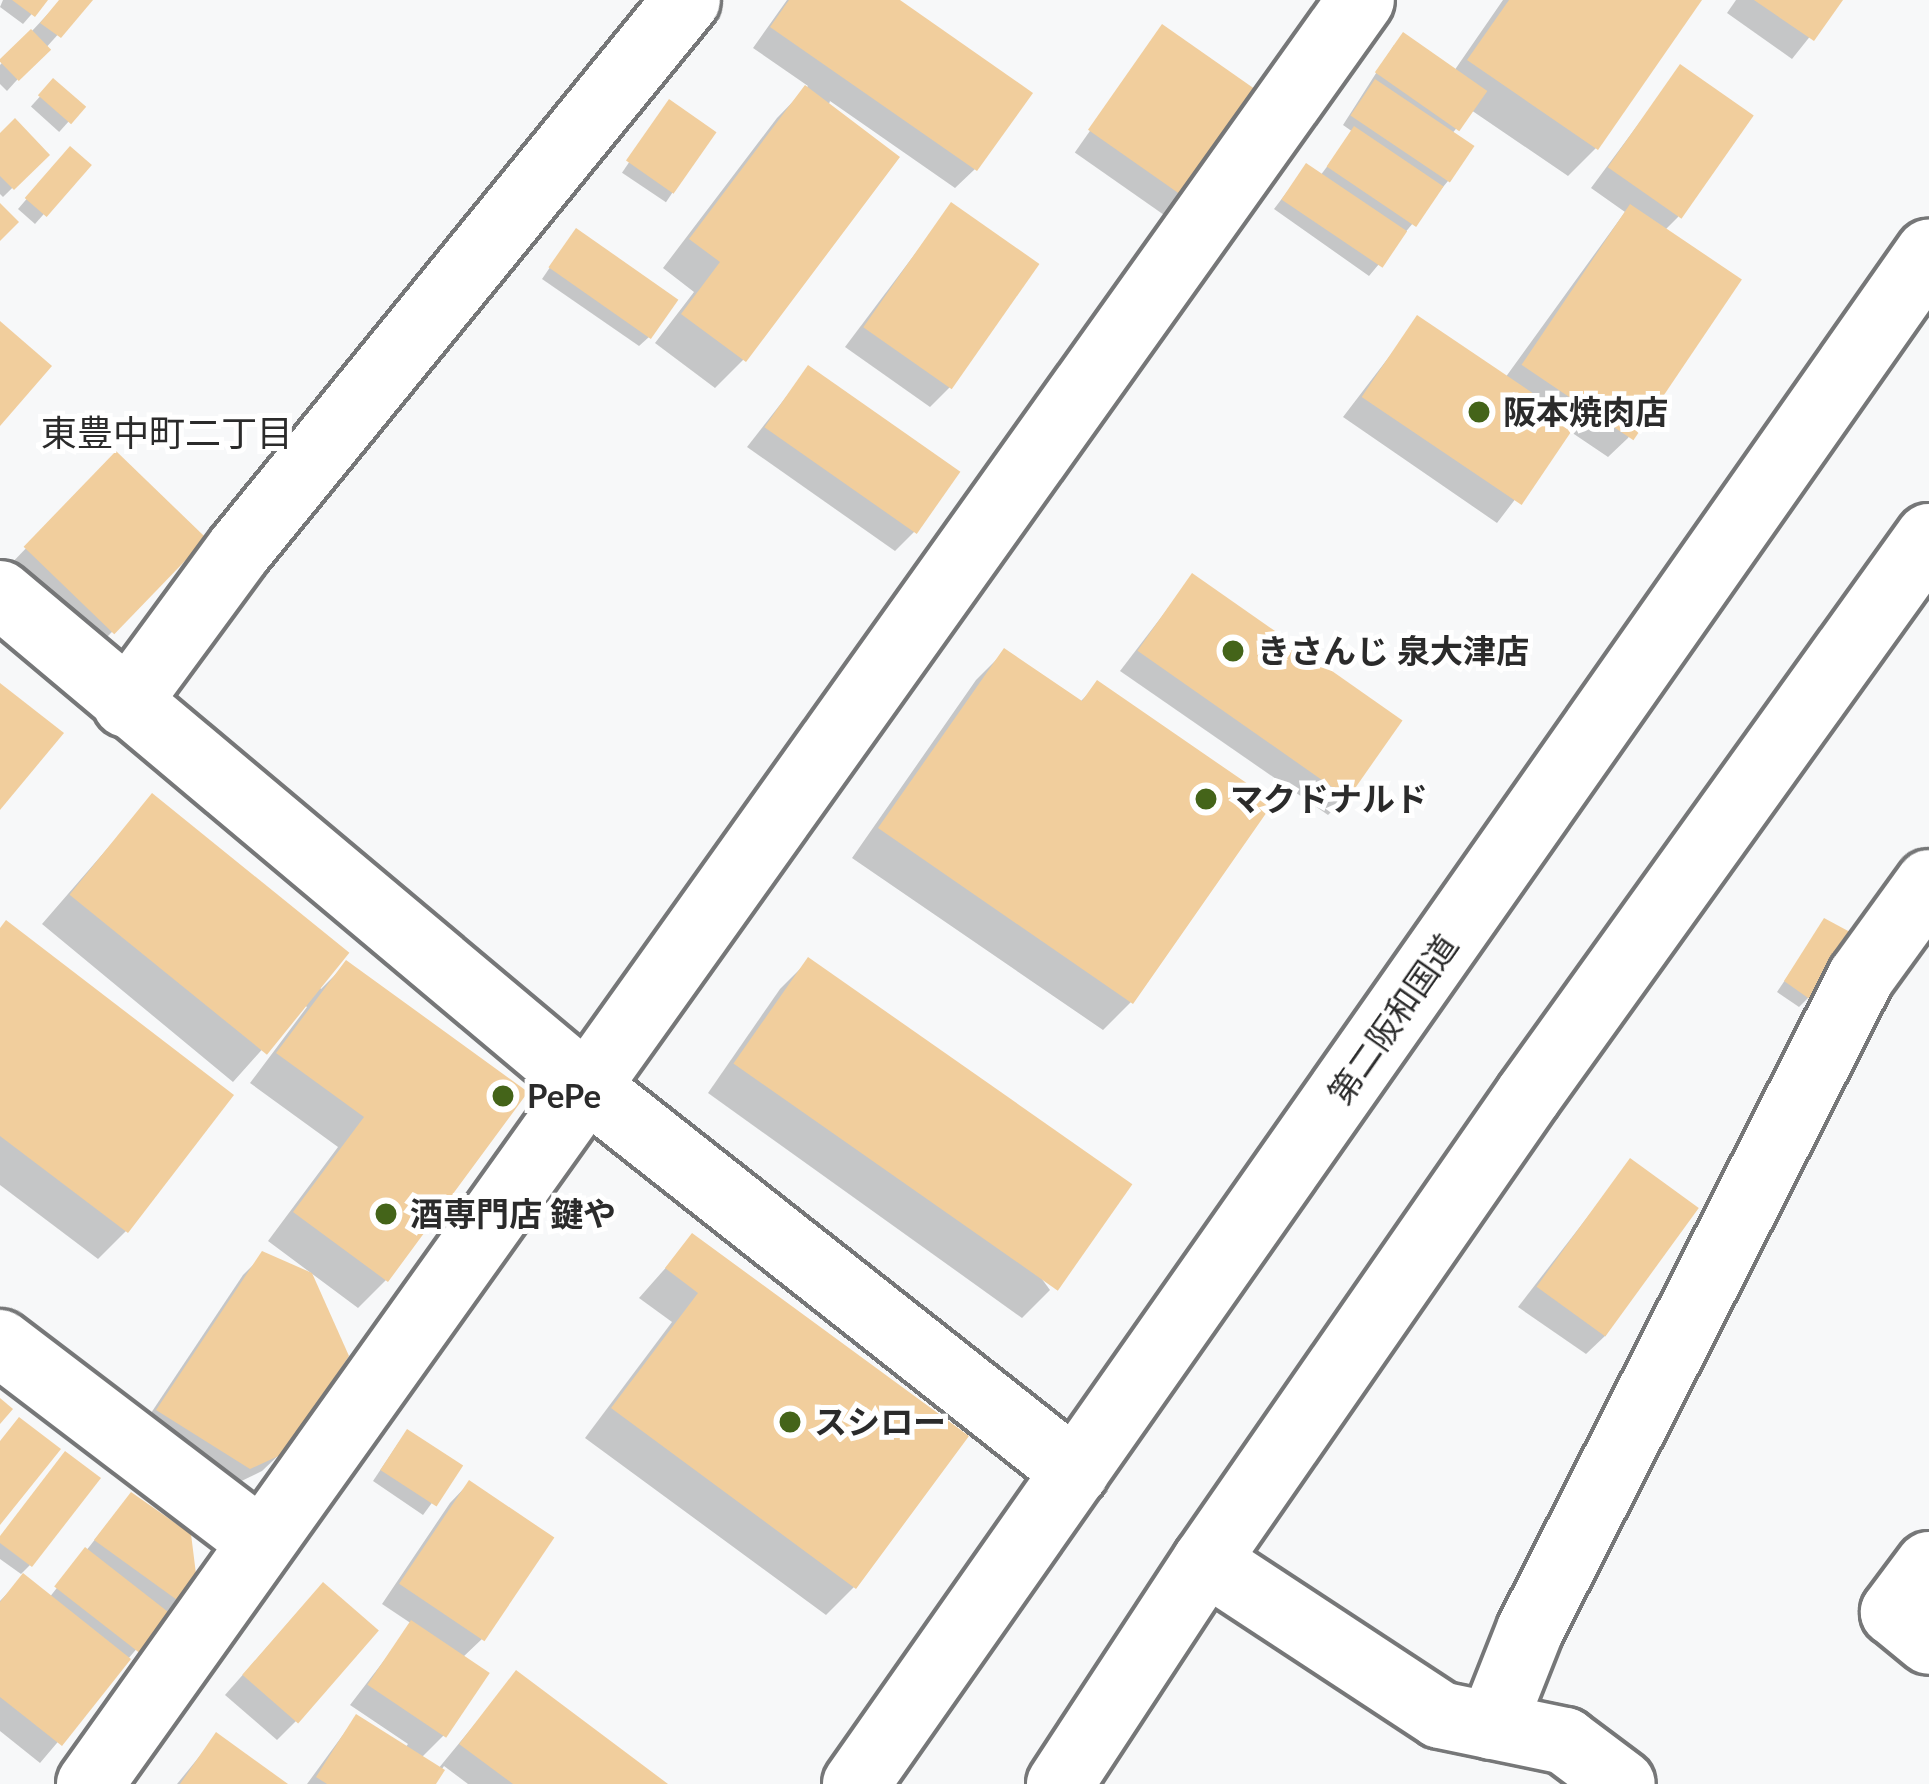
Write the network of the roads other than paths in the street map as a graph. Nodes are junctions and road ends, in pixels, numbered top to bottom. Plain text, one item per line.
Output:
1 (687, 0) edge
2 (1361, 0) edge
3 (1929, 253) edge
4 (1929, 537) edge
5 (0, 594) edge
6 (126, 704) junction
7 (1929, 883) edge
8 (587, 1087) junction
9 (0, 1343) edge
10 (1075, 1472) junction
11 (261, 1542) junction
12 (1206, 1561) junction
13 (1929, 1565) edge
14 (1929, 1641) edge
15 (1492, 1726) junction
16 (90, 1784) edge
17 (856, 1784) edge
18 (1060, 1784) edge
19 (1622, 1784) edge

1 - 6 main road
2 - 8 main road
3 - 10 main road, 第二阪和国道
4 - 12 main road
5 - 6 main road
6 - 8 main road
7 - 15 main road
8 - 10 main road
8 - 11 main road
9 - 11 main road
10 - 17 main road, 第二阪和国道
11 - 16 main road
12 - 15 main road
12 - 18 main road
13 - 14 main road
15 - 19 main road

